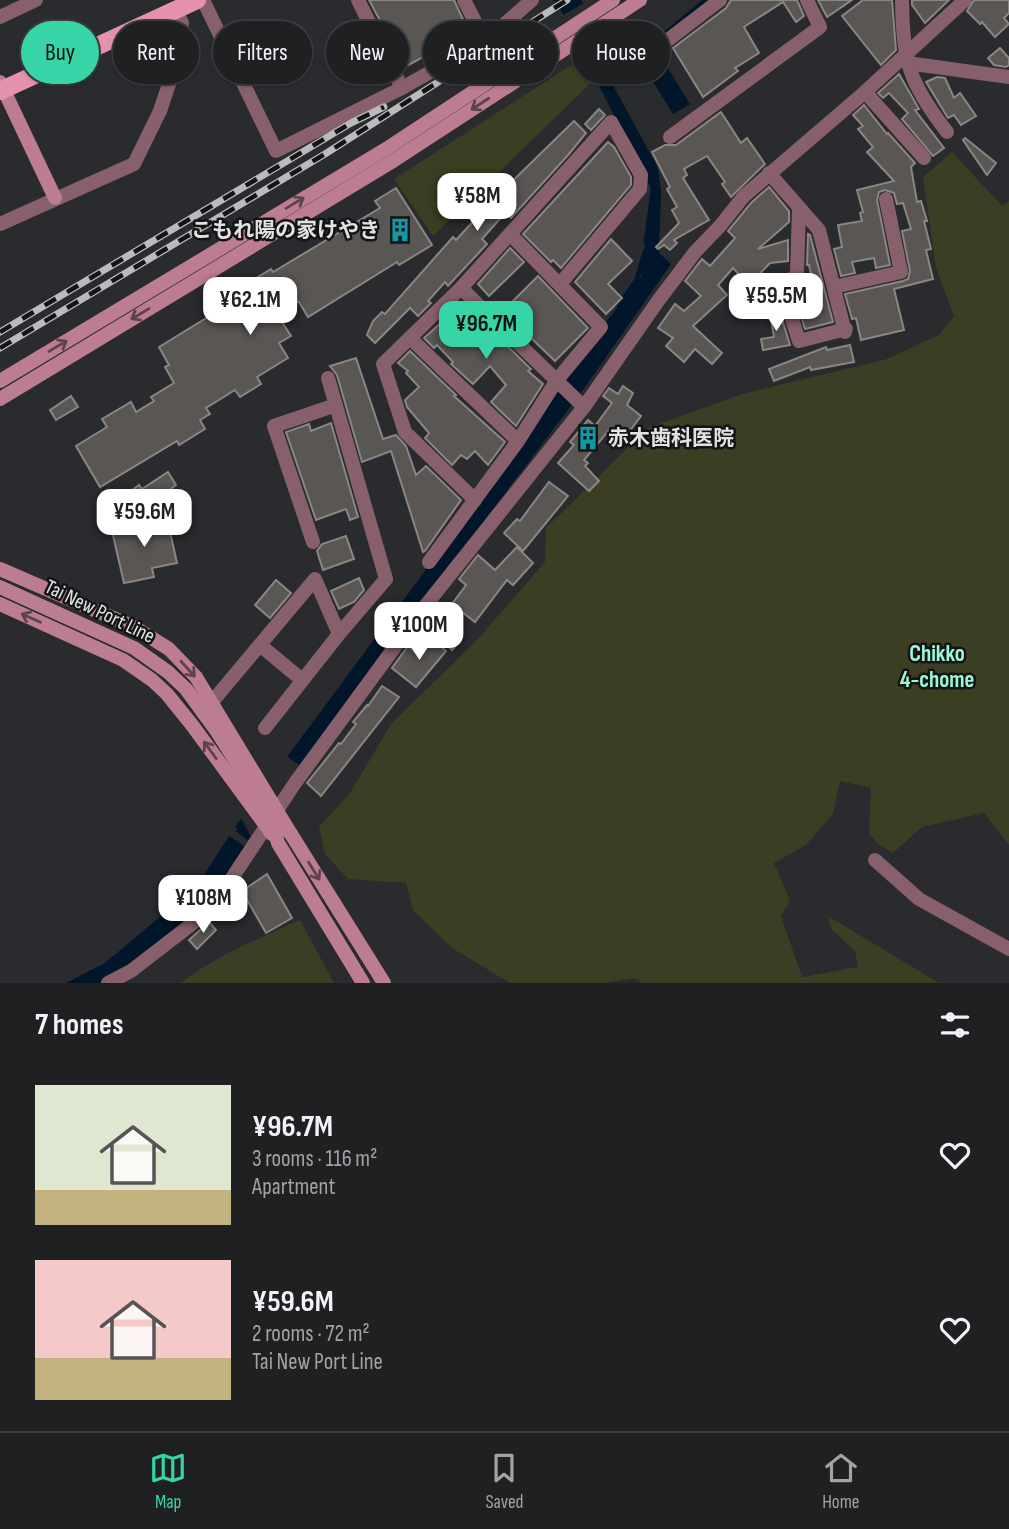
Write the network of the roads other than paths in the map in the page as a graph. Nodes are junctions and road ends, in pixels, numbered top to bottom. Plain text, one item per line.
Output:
1 (36, 0) edge
2 (203, 0) edge
3 (358, 0) edge
4 (464, 0) edge
5 (532, 0) edge
6 (613, 0) edge
7 (640, 0) edge
8 (720, 0) edge
9 (807, 0) edge
10 (902, 0) edge
11 (965, 0) edge
12 (185, 4) edge
13 (0, 17) edge
14 (475, 21) edge
15 (508, 21) edge
16 (595, 21) joint
17 (572, 35) edge
18 (572, 35) edge
19 (670, 38) edge
20 (906, 58) junction
21 (423, 76) edge
22 (1009, 76) edge
23 (1, 87) edge
24 (402, 88) junction
25 (864, 92) junction
26 (947, 132) dead end
27 (670, 136) dead end
28 (924, 158) dead end
29 (769, 173) junction
30 (55, 198) junction
31 (886, 199) dead end
32 (799, 208) junction
33 (0, 224) edge
34 (510, 234) junction
35 (560, 284) junction
36 (461, 288) junction
37 (782, 288) junction
38 (834, 288) junction
39 (760, 310) dead end
40 (411, 339) junction
41 (328, 378) dead end
42 (557, 380) junction
43 (0, 381) edge
44 (0, 399) edge
45 (335, 405) junction
46 (584, 407) junction
47 (518, 441) junction
48 (475, 500) junction
49 (313, 542) dead end
50 (429, 562) dead end
51 (0, 569) edge
52 (0, 587) edge
53 (0, 604) edge
54 (338, 634) junction
55 (260, 645) junction
56 (303, 680) junction
57 (212, 702) junction
58 (265, 728) dead end
59 (257, 795) junction
60 (270, 816) junction
61 (875, 860) dead end
62 (1009, 949) edge
63 (108, 983) edge
64 (363, 983) edge
65 (384, 983) edge

1 - 13 street
2 - 24 street
3 - 24 street
4 - 14 street
5 - 15 street
6 - 16 street
7 - 16 street
8 - 19 street
9 - 27 street
10 - 20 street
11 - 20 street
12 - 23 main road
12 - 30 street
43 -> 17 street
18 -> 44 street
20 - 22 street
20 - 25 street
20 - 26 street
21 - 24 street
23 - 30 street
25 - 28 street
25 - 29 street
29 - 32 street
29 - 46 street
30 - 33 street
31 - 38 street
32 - 37 street
32 - 38 street
34 - 35 street
34 - 35 street
34 - 36 street
35 - 42 street
36 - 40 street
36 - 42 street
37 - 38 street
37 - 39 street
40 - 47 street
40 - 48 street
41 - 45 street
42 - 46 street
42 - 47 street
45 - 49 street
45 - 54 street
46 - 60 street
47 - 48 street
48 - 50 street
51 -> 57 street
52 - 59 street, Tai New Port Line
59 -> 53 street
54 - 55 street
54 - 56 street
55 - 56 street
55 - 57 street
56 - 58 street
57 - 59 street
59 - 60 street, Tai New Port Line
60 - 63 street
60 - 64 street, Tai New Port Line
60 -> 65 street, Tai New Port Line
61 - 62 street

